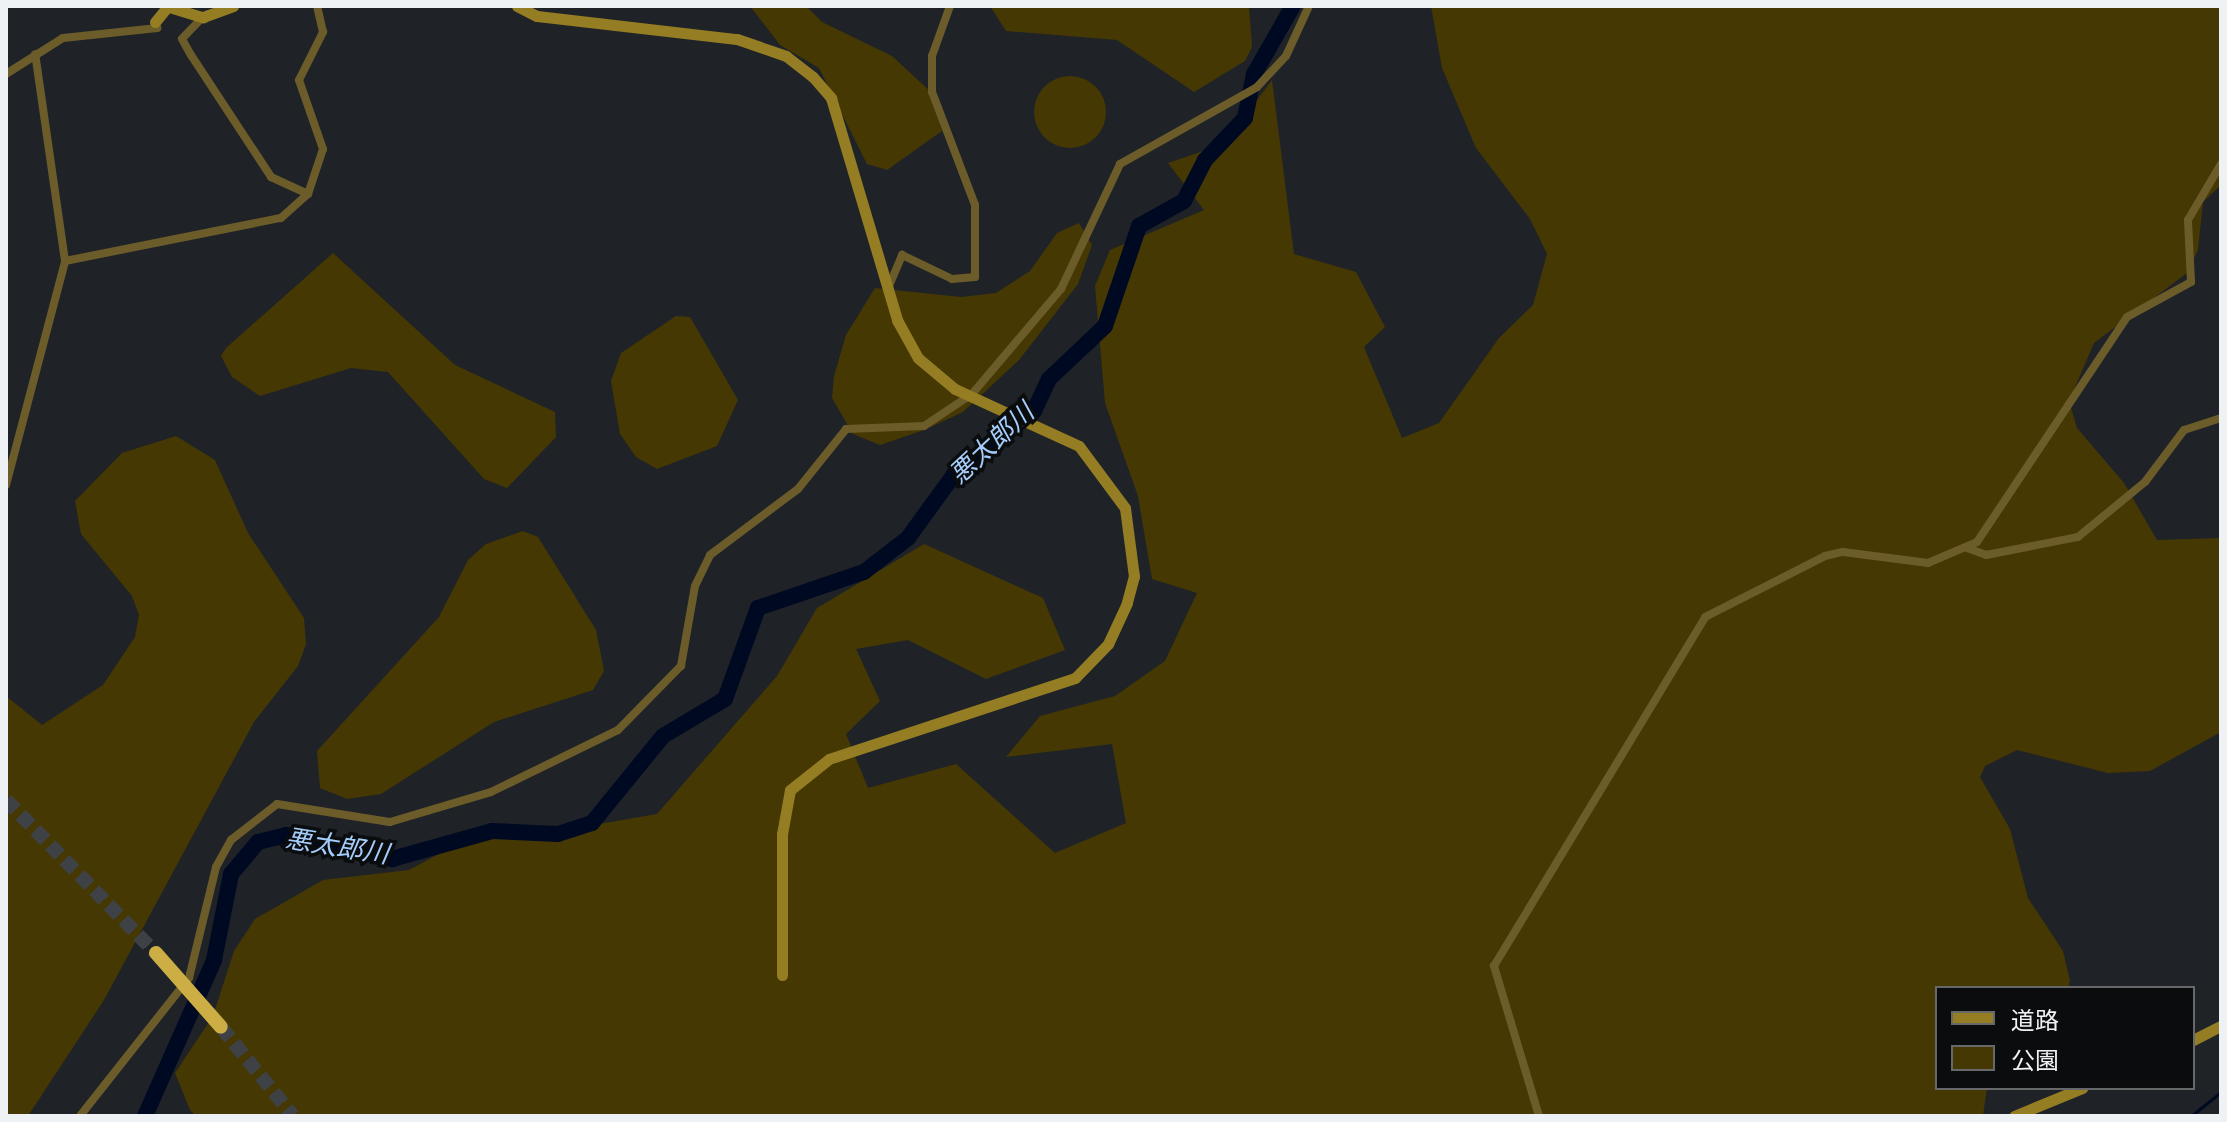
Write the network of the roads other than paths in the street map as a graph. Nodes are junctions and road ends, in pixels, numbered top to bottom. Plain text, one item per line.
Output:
1 (167, 6) edge
2 (233, 6) edge
3 (317, 6) edge
4 (517, 6) edge
5 (950, 6) edge
6 (1309, 6) edge
7 (203, 17) junction
8 (155, 22) joint
9 (35, 54) junction
10 (6, 74) edge
11 (2221, 164) edge
12 (308, 194) junction
13 (65, 261) junction
14 (889, 286) junction
15 (972, 394) junction
16 (2221, 418) edge
17 (6, 485) edge
18 (1967, 548) junction
19 (153, 955) tunnel mouth
20 (782, 975) dead end
21 (2221, 1026) edge
22 (219, 1029) tunnel mouth
23 (2195, 1039) edge
24 (2077, 1090) edge
25 (80, 1116) edge
26 (1539, 1116) edge
27 (2014, 1116) edge

1 - 7 street
1 - 8 street
2 - 7 street
3 - 12 street
4 - 14 street
5 - 14 street
6 - 15 street
7 - 12 street
8 - 9 street
9 - 10 street
9 - 13 street
11 - 18 street
12 - 13 street
13 - 17 street
14 - 15 street
15 - 20 street
15 - 25 street
16 - 18 street
18 - 26 street
19 - 22 highway
21 - 23 street
24 - 27 street

